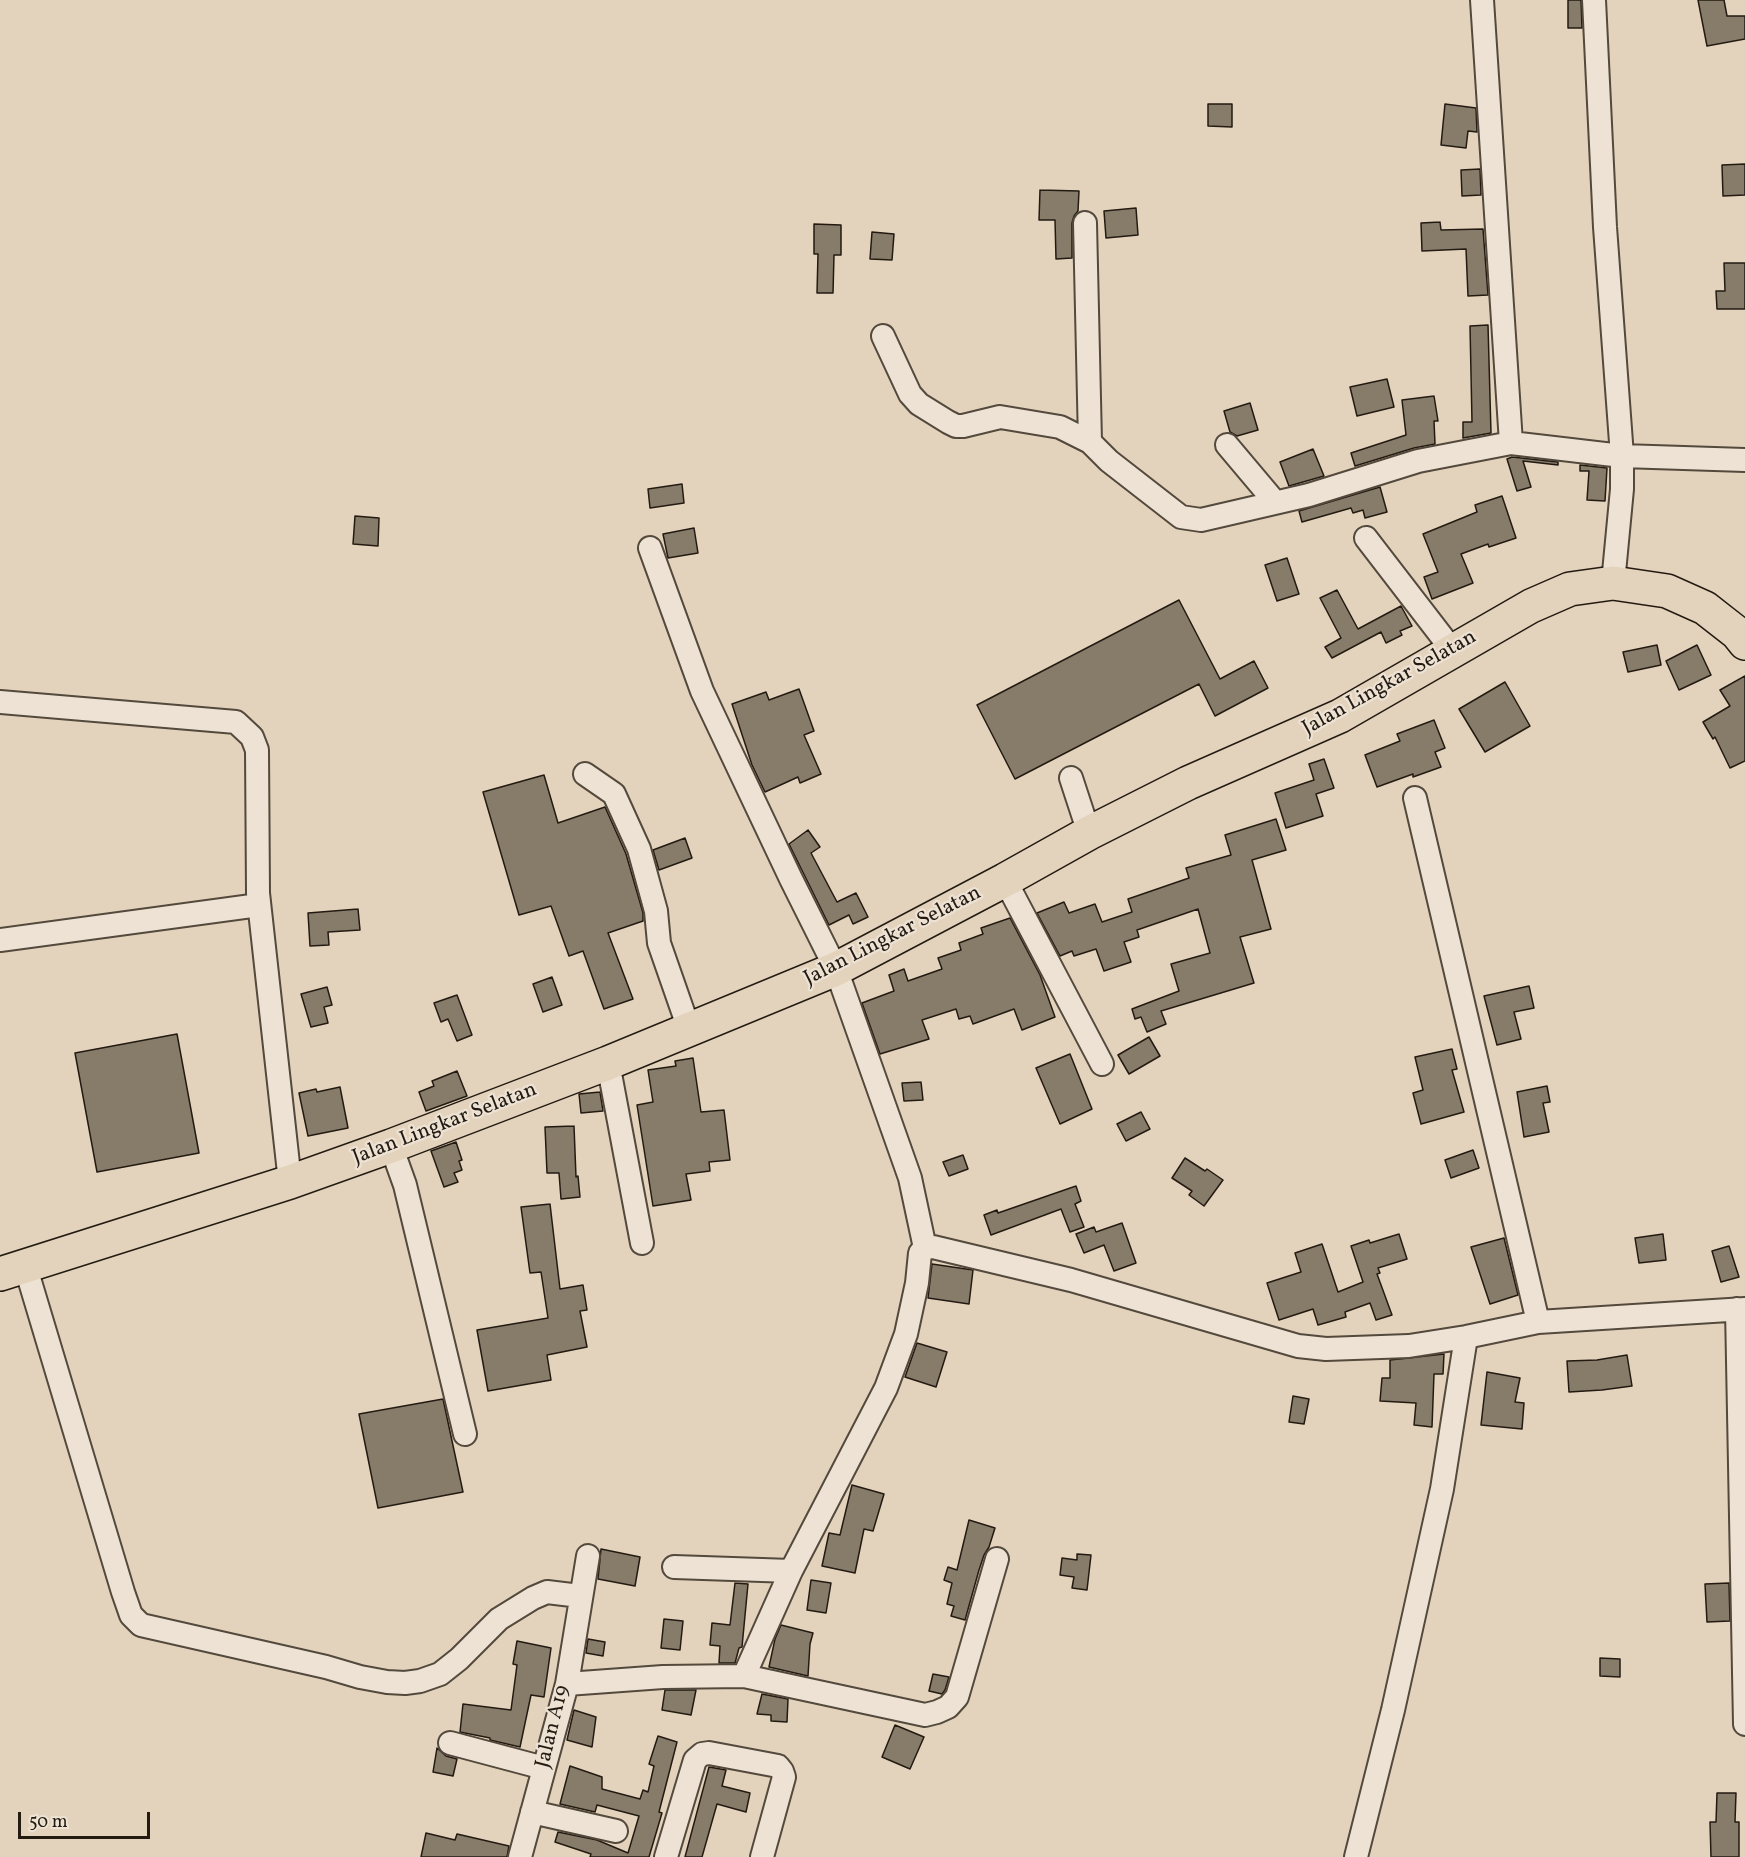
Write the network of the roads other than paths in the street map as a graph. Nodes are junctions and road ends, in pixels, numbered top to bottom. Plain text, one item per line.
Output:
1 (1482, 0) edge
2 (1594, 0) edge
3 (1085, 223) dead end
4 (883, 336) dead end
5 (1089, 442) junction
6 (1511, 443) junction
7 (1227, 445) dead end
8 (1622, 456) junction
9 (1745, 460) edge
10 (1275, 502) junction
11 (1366, 538) dead end
12 (650, 548) dead end
13 (1613, 583) junction
14 (1745, 643) edge
15 (1454, 651) junction
16 (0, 702) edge
17 (585, 774) dead end
18 (1071, 778) dead end
19 (1415, 798) dead end
20 (1089, 832) junction
21 (1005, 880) junction
22 (260, 905) junction
23 (0, 940) edge
24 (836, 969) junction
25 (689, 1029) junction
26 (608, 1063) junction
27 (1102, 1064) dead end
28 (391, 1146) junction
29 (290, 1182) junction
30 (642, 1243) dead end
31 (925, 1248) junction
32 (13, 1269) edge
33 (1741, 1309) edge
34 (1538, 1322) junction
35 (1466, 1337) junction
36 (465, 1434) dead end
37 (588, 1556) dead end
38 (997, 1559) dead end
39 (674, 1567) dead end
40 (791, 1571) junction
41 (580, 1596) junction
42 (744, 1676) junction
43 (567, 1684) junction
44 (1745, 1724) edge
45 (450, 1743) dead end
46 (544, 1768) junction
47 (532, 1812) junction
48 (616, 1831) dead end
49 (520, 1857) edge
50 (666, 1857) edge
51 (762, 1857) edge
52 (1356, 1857) edge

1 - 6 street
2 - 8 street
3 - 5 street
4 - 5 street
5 - 10 street
6 - 8 street
6 - 10 street
7 - 10 street
8 - 9 street
8 - 13 street
11 - 15 street
12 - 24 street
13 - 14 highway, Jalan Lingkar Selatan
13 - 15 highway, Jalan Lingkar Selatan
15 - 20 highway, Jalan Lingkar Selatan
16 - 22 street
17 - 25 street
18 - 20 street
19 - 34 street
20 - 21 highway, Jalan Lingkar Selatan
21 - 24 highway, Jalan Lingkar Selatan
21 - 27 street
22 - 23 street
22 - 29 street
24 - 25 highway, Jalan Lingkar Selatan
24 - 31 street
25 - 26 highway, Jalan Lingkar Selatan
26 - 28 highway, Jalan Lingkar Selatan
26 - 30 street
28 - 29 highway, Jalan Lingkar Selatan
28 - 36 street
29 - 32 highway, Jalan Lingkar Selatan
31 - 35 street
31 - 40 street
32 - 41 street
33 - 34 street
33 - 44 street
34 - 35 street
35 - 52 street
37 - 41 street, Jalan A19
38 - 42 street
39 - 40 street
40 - 42 street
41 - 43 street, Jalan A19
42 - 43 street
43 - 46 street, Jalan A19
45 - 46 street
46 - 47 street, Jalan A19
47 - 48 street
47 - 49 street, Jalan A19
50 - 51 street

